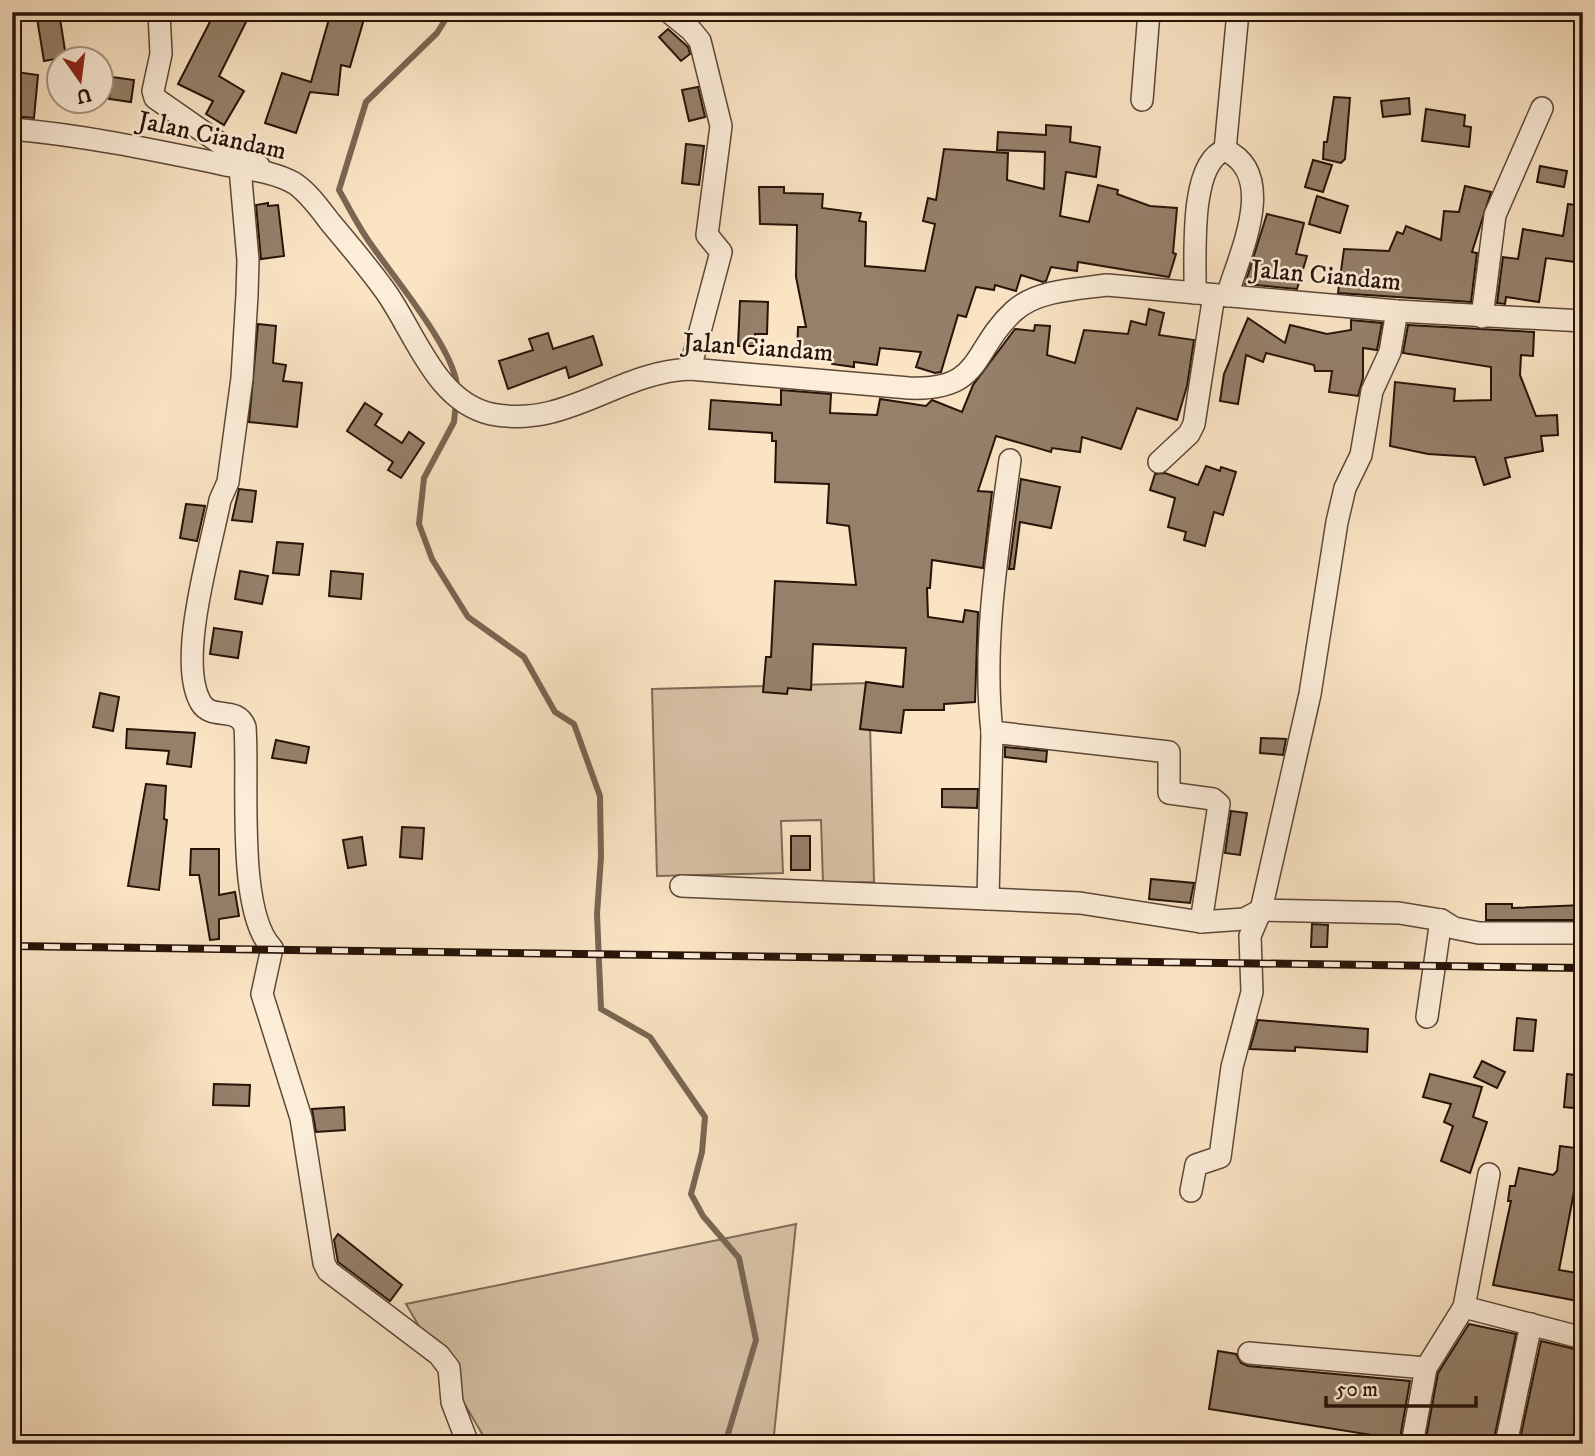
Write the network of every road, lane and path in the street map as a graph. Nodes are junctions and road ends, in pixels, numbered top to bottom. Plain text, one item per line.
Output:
1 (159, 12) edge
2 (669, 12) edge
3 (1149, 12) edge
4 (1238, 12) edge
5 (1142, 100) dead end
6 (1542, 108) dead end
7 (12, 129) edge
8 (1226, 150) junction
9 (240, 168) junction
10 (282, 179) junction
11 (1212, 295) junction
12 (1397, 311) junction
13 (1482, 317) junction
14 (1583, 321) edge
15 (690, 369) junction
16 (1010, 460) dead end
17 (1159, 462) dead end
18 (992, 732) junction
19 (681, 886) dead end
20 (988, 899) junction
21 (1261, 910) junction
22 (1441, 920) junction
23 (1201, 922) junction
24 (1583, 933) edge
25 (1426, 1017) dead end
26 (1489, 1174) dead end
27 (1191, 1191) dead end
28 (1464, 1307) junction
29 (1531, 1324) junction
30 (1583, 1338) edge
31 (1249, 1353) dead end
32 (1426, 1368) junction
33 (468, 1444) edge
34 (1412, 1444) edge
35 (1506, 1444) edge

1 - 10 street
2 - 15 street
3 - 5 street
4 - 8 street
6 - 13 street
7 - 9 street, Jalan Ciandam
8 - 11 street
8 - 11 street
9 - 10 street, Jalan Ciandam
9 - 33 street
10 - 15 street, Jalan Ciandam
11 - 12 street, Jalan Ciandam
11 - 15 street, Jalan Ciandam
11 - 17 street
12 - 13 street, Jalan Ciandam
12 - 21 street
13 - 14 street, Jalan Ciandam
16 - 18 street
18 - 20 street
18 - 23 street
19 - 20 street
20 - 23 street
21 - 22 street
21 - 23 street
21 - 27 street
22 - 24 street
22 - 25 street
26 - 28 street
28 - 29 street
28 - 32 street
29 - 30 street
29 - 35 street
31 - 32 street
32 - 34 street

